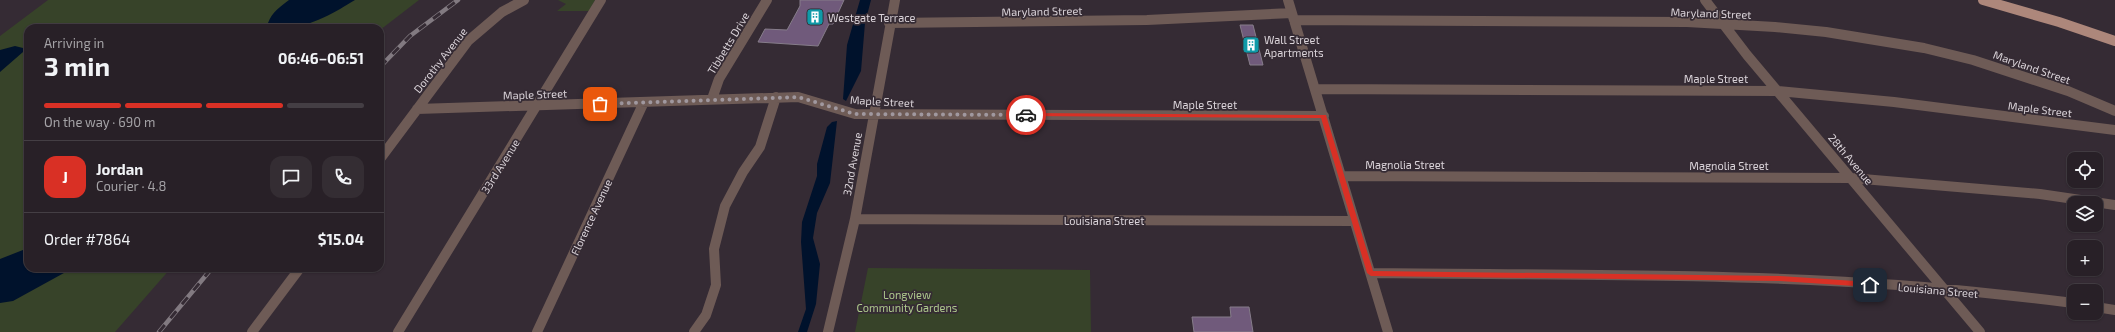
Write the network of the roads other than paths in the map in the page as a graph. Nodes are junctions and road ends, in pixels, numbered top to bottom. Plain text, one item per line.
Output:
1 (524, 0) edge
2 (601, 0) edge
3 (767, 0) edge
4 (895, 0) edge
5 (1288, 0) edge
6 (1705, 0) edge
7 (1983, 0) edge
8 (1293, 16) junction
9 (1724, 23) junction
10 (889, 24) junction
11 (2115, 41) edge
12 (1315, 89) junction
13 (1778, 91) junction
14 (776, 97) junction
15 (712, 99) junction
16 (644, 102) junction
17 (537, 106) junction
18 (417, 109) junction
19 (2115, 111) edge
20 (873, 114) junction
21 (1324, 116) junction
22 (2115, 130) edge
23 (384, 154) edge
24 (1342, 176) junction
25 (1851, 178) junction
26 (2115, 205) edge
27 (854, 219) junction
28 (1354, 221) junction
29 (297, 272) edge
30 (1371, 273) junction
31 (1945, 290) junction
32 (2067, 302) edge
33 (2103, 308) edge
34 (2115, 310) edge
35 (252, 332) edge
36 (398, 332) edge
37 (537, 332) edge
38 (694, 332) edge
39 (828, 332) edge
40 (1388, 332) edge
41 (1980, 332) edge

1 - 18 street, Dorothy Avenue
2 - 17 street, 33rd Avenue
3 - 15 street, Tibbetts Drive
4 - 10 street, 32nd Avenue
5 - 8 street
6 - 9 street, 28th Avenue
7 - 11 main road
8 - 9 street, Maryland Street
8 - 10 street, Maryland Street
8 - 12 street
9 - 13 street, 28th Avenue
9 - 19 street, Maryland Street
10 - 20 street, 32nd Avenue
12 - 13 street, Maple Street
12 - 21 street
13 - 22 street, Maple Street
13 - 25 street, 28th Avenue
14 - 15 street, Maple Street
14 - 20 street, Maple Street
14 - 38 street
15 - 16 street, Maple Street
16 - 17 street, Maple Street
16 - 37 street, Florence Avenue
17 - 18 street, Maple Street
17 - 36 street, 33rd Avenue
18 - 23 street, Dorothy Avenue
20 - 21 street, Maple Street
20 - 27 street, 32nd Avenue
21 - 24 street
24 - 25 street, Magnolia Street
24 - 28 street
25 - 26 street, Magnolia Street
25 - 31 street, 28th Avenue
27 - 28 street, Louisiana Street
27 - 39 street, 32nd Avenue
28 - 30 street
29 - 35 street
30 - 31 street, Louisiana Street
30 - 40 street
31 - 32 street, Louisiana Street
31 - 41 street, 28th Avenue
33 - 34 street

